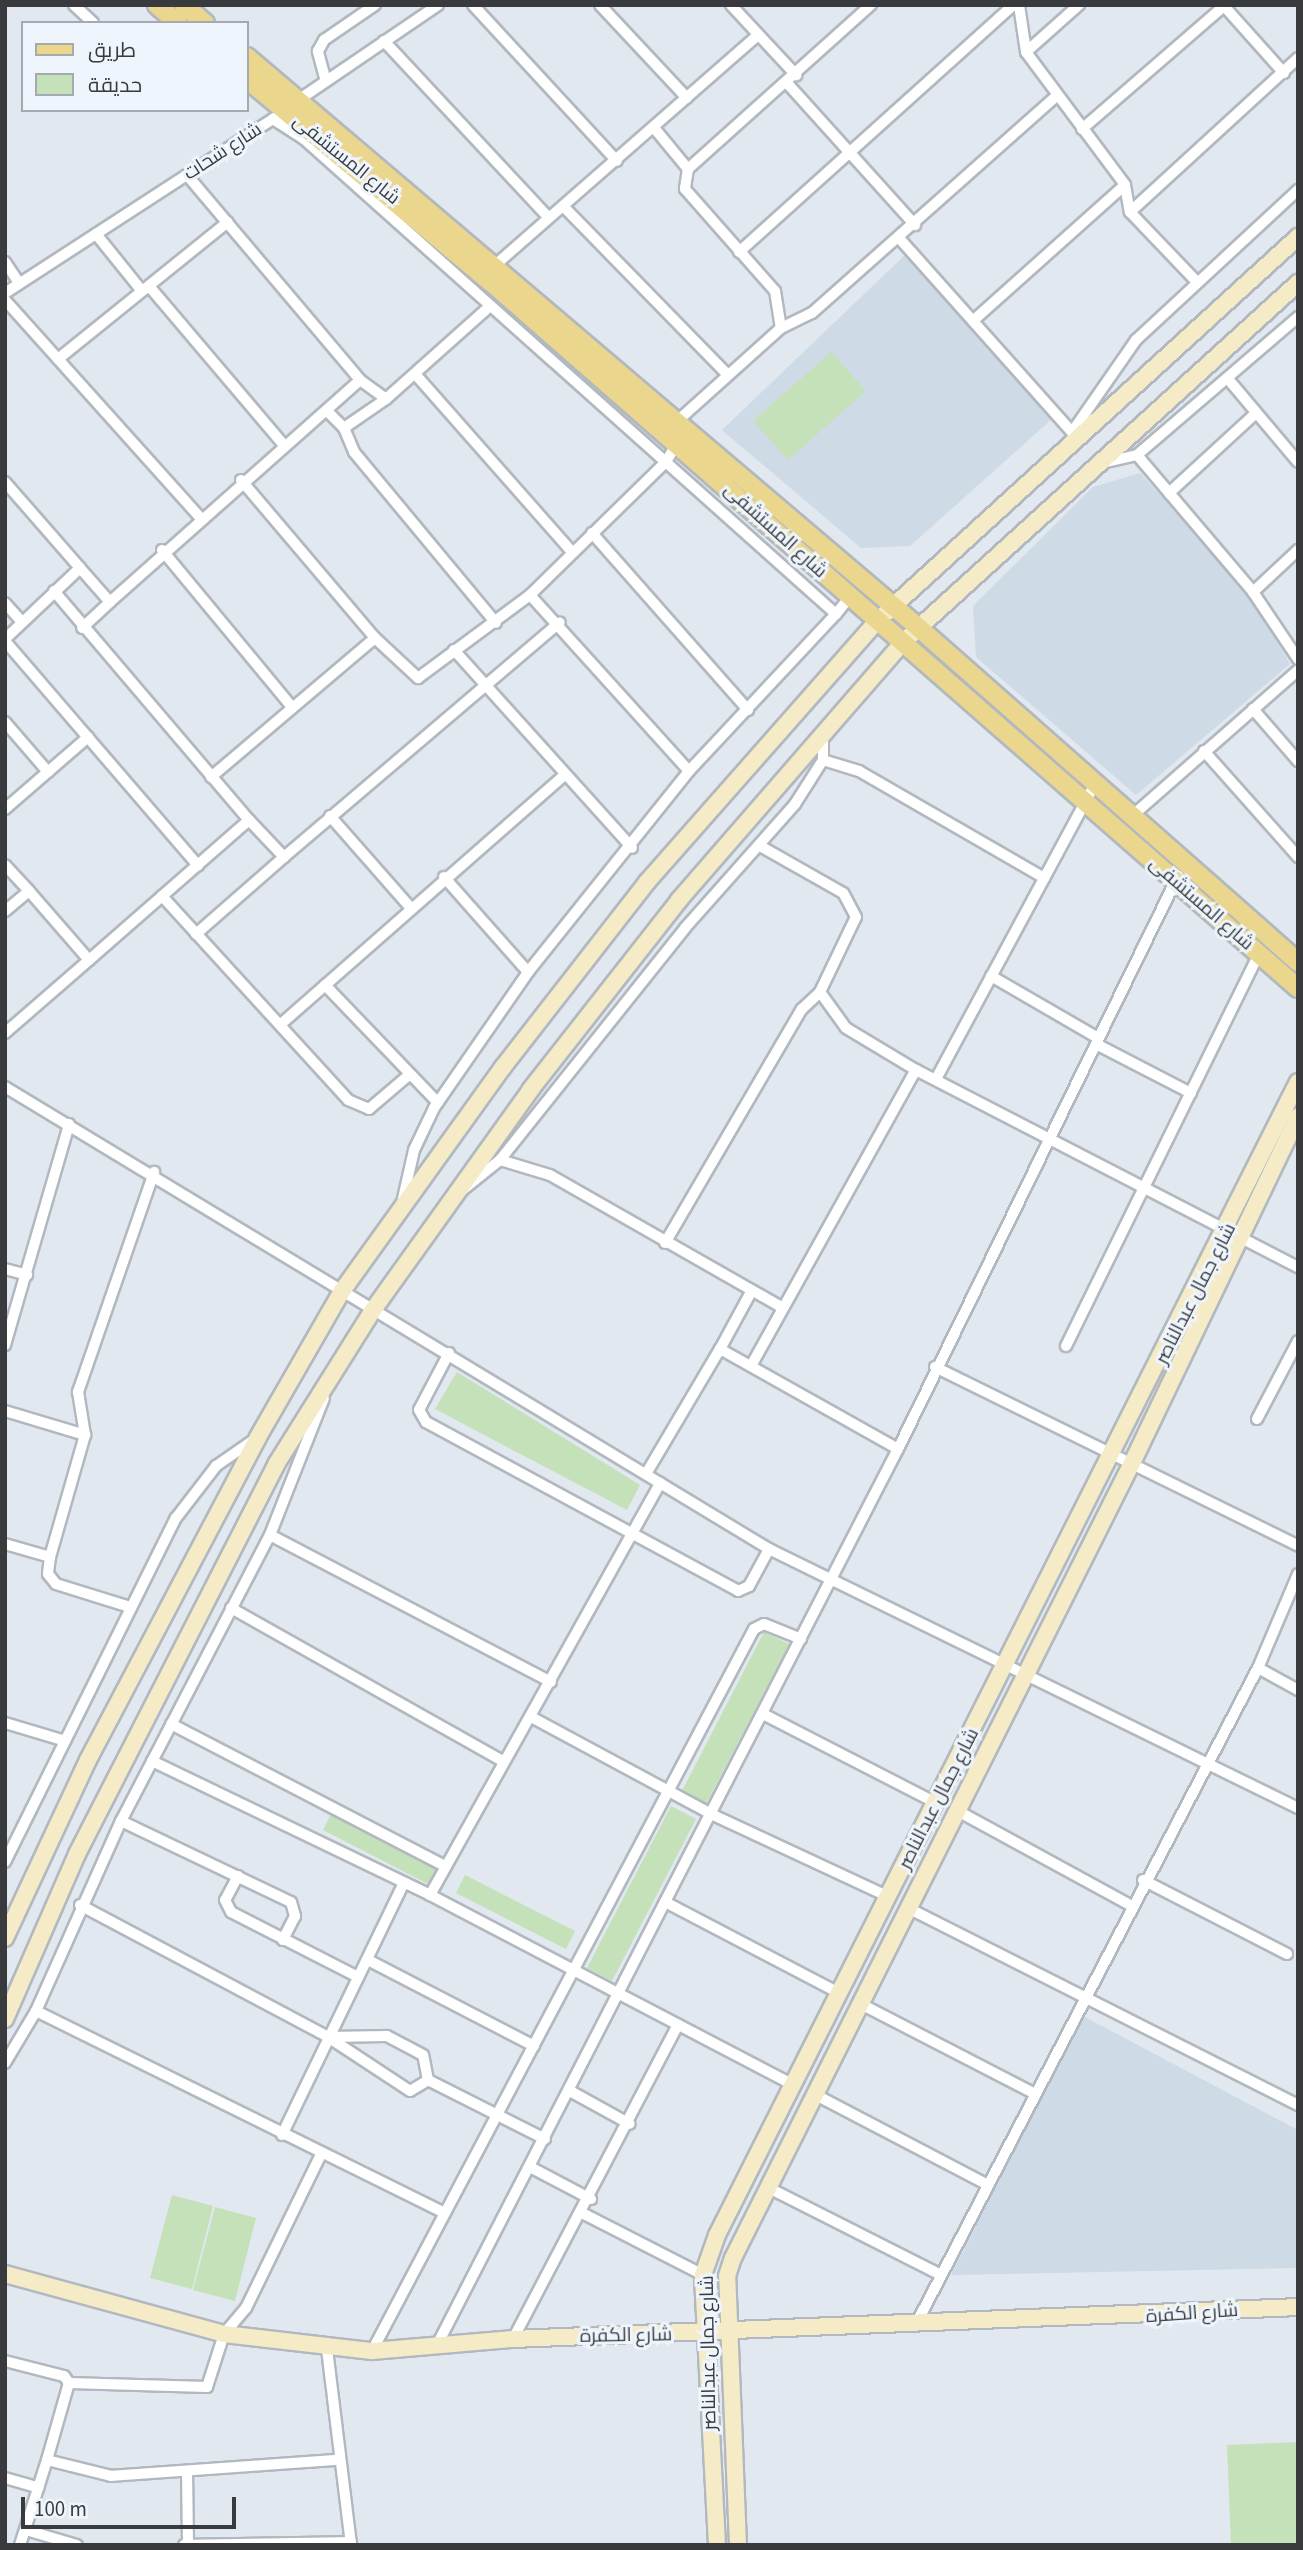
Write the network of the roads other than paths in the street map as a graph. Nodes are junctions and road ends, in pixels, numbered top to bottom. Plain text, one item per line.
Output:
1 (74, 5) edge
2 (157, 5) edge
3 (184, 5) edge
4 (375, 5) edge
5 (438, 5) edge
6 (473, 5) edge
7 (600, 5) edge
8 (731, 5) edge
9 (1013, 5) edge
10 (1019, 5) edge
11 (1079, 5) edge
12 (1224, 6) edge
13 (865, 7) edge
14 (91, 21) edge
15 (176, 21) edge
16 (203, 21) edge
17 (758, 35) junction
18 (384, 41) junction
19 (1026, 52) junction
20 (248, 58) edge
21 (1298, 58) edge
22 (1284, 73) junction
23 (325, 78) junction
24 (248, 80) edge
25 (792, 80) junction
26 (1055, 97) junction
27 (687, 98) junction
28 (286, 109) junction
29 (655, 129) junction
30 (1082, 129) junction
31 (848, 149) junction
32 (617, 161) junction
33 (688, 169) junction
34 (187, 175) junction
35 (1125, 185) junction
36 (1298, 190) edge
37 (563, 206) junction
38 (1130, 212) junction
39 (546, 215) junction
40 (228, 222) junction
41 (915, 225) junction
42 (96, 234) junction
43 (1298, 237) edge
44 (899, 238) junction
45 (739, 252) junction
46 (5, 262) edge
47 (493, 267) junction
48 (1195, 280) junction
49 (19, 283) junction
50 (1298, 283) edge
51 (145, 288) junction
52 (5, 293) edge
53 (5, 300) edge
54 (489, 307) junction
55 (1298, 317) edge
56 (975, 319) junction
57 (780, 328) junction
58 (58, 359) junction
59 (726, 373) junction
60 (416, 375) junction
61 (360, 380) junction
62 (1229, 380) junction
63 (386, 400) junction
64 (327, 411) junction
65 (1256, 413) junction
66 (344, 428) junction
67 (679, 434) junction
68 (1074, 436) junction
69 (283, 444) junction
70 (1137, 455) junction
71 (1297, 460) edge
72 (665, 463) junction
73 (1094, 463) junction
74 (241, 480) junction
75 (5, 482) edge
76 (1169, 493) junction
77 (200, 517) junction
78 (592, 534) junction
79 (162, 550) junction
80 (1298, 550) edge
81 (573, 552) junction
82 (80, 568) junction
83 (54, 591) junction
84 (1253, 592) junction
85 (530, 595) junction
86 (850, 597) junction
87 (110, 602) junction
88 (5, 603) edge
89 (893, 606) junction
90 (836, 614) junction
91 (877, 621) junction
92 (22, 622) junction
93 (559, 622) junction
94 (496, 623) junction
95 (82, 628) junction
96 (919, 628) junction
97 (375, 639) junction
98 (5, 640) edge
99 (903, 642) junction
100 (454, 650) junction
101 (1298, 659) edge
102 (1298, 670) edge
103 (484, 685) junction
104 (292, 707) junction
105 (1253, 709) junction
106 (748, 710) junction
107 (5, 722) edge
108 (823, 733) junction
109 (88, 737) junction
110 (1204, 751) junction
111 (823, 760) junction
112 (1298, 761) edge
113 (689, 771) junction
114 (48, 772) junction
115 (564, 775) junction
116 (211, 777) junction
117 (1094, 785) junction
118 (1086, 802) junction
119 (5, 809) edge
120 (330, 816) junction
121 (1132, 816) junction
122 (249, 820) junction
123 (760, 846) junction
124 (632, 848) junction
125 (284, 857) junction
126 (1298, 857) edge
127 (5, 865) edge
128 (198, 865) junction
129 (1185, 865) junction
130 (444, 877) junction
131 (1044, 878) junction
132 (1174, 883) junction
133 (29, 891) junction
134 (162, 896) junction
135 (409, 906) junction
136 (5, 911) edge
137 (196, 933) junction
138 (1259, 954) junction
139 (89, 960) junction
140 (1298, 962) edge
141 (527, 972) junction
142 (991, 976) junction
143 (324, 985) junction
144 (1298, 988) edge
145 (820, 992) junction
146 (281, 1024) junction
147 (5, 1033) edge
148 (1097, 1041) junction
149 (916, 1070) junction
150 (409, 1075) junction
151 (936, 1079) junction
152 (1298, 1082) edge
153 (5, 1087) edge
154 (1191, 1093) junction
155 (438, 1103) junction
156 (1298, 1117) edge
157 (69, 1124) junction
158 (1048, 1142) junction
159 (500, 1160) junction
160 (153, 1172) junction
161 (1144, 1189) junction
162 (452, 1198) junction
163 (400, 1212) junction
164 (1235, 1235) junction
165 (665, 1243) junction
166 (1298, 1267) edge
167 (5, 1269) edge
168 (27, 1275) junction
169 (342, 1291) junction
170 (751, 1292) junction
171 (783, 1308) junction
172 (373, 1310) junction
173 (1298, 1341) edge
174 (5, 1345) edge
175 (1066, 1346) dead end
176 (720, 1349) junction
177 (449, 1353) junction
178 (751, 1366) junction
179 (935, 1367) junction
180 (335, 1368) junction
181 (5, 1411) edge
182 (1258, 1419) dead end
183 (85, 1435) junction
184 (258, 1437) junction
185 (898, 1449) junction
186 (1116, 1454) junction
187 (1133, 1461) junction
188 (646, 1474) junction
189 (660, 1483) junction
190 (630, 1534) junction
191 (270, 1535) junction
192 (5, 1544) edge
193 (1298, 1546) edge
194 (769, 1549) junction
195 (50, 1557) junction
196 (1298, 1574) edge
197 (831, 1578) junction
198 (131, 1607) junction
199 (230, 1608) junction
200 (801, 1639) junction
201 (1009, 1663) junction
202 (1258, 1668) junction
203 (1026, 1671) junction
204 (551, 1682) junction
205 (1298, 1690) edge
206 (763, 1714) junction
207 (533, 1718) junction
208 (5, 1723) edge
209 (171, 1724) junction
210 (62, 1740) junction
211 (152, 1761) junction
212 (502, 1761) junction
213 (1204, 1763) junction
214 (664, 1790) junction
215 (936, 1803) junction
216 (1298, 1808) edge
217 (956, 1810) junction
218 (711, 1814) junction
219 (121, 1821) junction
220 (5, 1862) edge
221 (445, 1866) junction
222 (238, 1875) junction
223 (1143, 1880) junction
224 (404, 1883) junction
225 (430, 1895) junction
226 (889, 1897) junction
227 (665, 1902) junction
228 (80, 1905) junction
229 (1130, 1905) junction
230 (908, 1908) junction
231 (5, 1938) edge
232 (283, 1940) junction
233 (1287, 1954) dead end
234 (368, 1960) junction
235 (568, 1970) junction
236 (358, 1978) junction
237 (618, 1993) junction
238 (839, 1993) junction
239 (1087, 1996) junction
240 (859, 2003) junction
241 (36, 2011) junction
242 (5, 2019) edge
243 (678, 2025) junction
244 (328, 2036) junction
245 (534, 2046) junction
246 (5, 2063) edge
247 (428, 2080) junction
248 (793, 2085) junction
249 (570, 2091) junction
250 (1033, 2093) junction
251 (814, 2094) junction
252 (1298, 2105) edge
253 (500, 2114) junction
254 (629, 2124) junction
255 (282, 2135) junction
256 (545, 2139) junction
257 (320, 2156) junction
258 (530, 2167) junction
259 (986, 2184) junction
260 (767, 2187) junction
261 (591, 2199) junction
262 (445, 2213) junction
263 (584, 2214) junction
264 (5, 2274) edge
265 (704, 2275) junction
266 (941, 2275) junction
267 (1298, 2307) edge
268 (914, 2327) junction
269 (731, 2332) junction
270 (224, 2334) junction
271 (705, 2334) junction
272 (513, 2339) junction
273 (436, 2347) junction
274 (327, 2349) junction
275 (372, 2351) junction
276 (5, 2361) edge
277 (69, 2383) junction
278 (47, 2460) junction
279 (336, 2460) junction
280 (187, 2471) junction
281 (5, 2478) edge
282 (39, 2488) junction
283 (26, 2530) junction
284 (187, 2544) edge
285 (351, 2544) edge
286 (20, 2545) edge
287 (77, 2545) edge
288 (717, 2545) edge
289 (738, 2545) edge

1 - 14 street
2 - 15 main road
3 - 16 main road
4 - 23 street
5 - 18 street, شارع شحات
6 - 32 street
7 - 27 street
8 - 17 street
9 - 31 street
10 - 19 street
11 - 19 street
12 - 22 street
12 - 30 street
13 - 25 street
17 - 25 street
17 - 27 street
18 - 23 street, شارع شحات
18 - 39 street
19 - 26 street
20 - 28 main road, شارع المستشفى
21 - 22 street
22 - 38 street
23 - 28 street, شارع شحات
24 - 28 main road, شارع المستشفى
25 - 31 street
25 - 33 street
26 - 30 street
26 - 41 street
27 - 29 street
28 - 34 street, شارع شحات
28 - 47 main road, شارع المستشفى
28 - 54 street
28 - 67 main road, شارع المستشفى
29 - 32 street
29 - 33 street
30 - 35 street
31 - 41 street
31 - 45 street
32 - 37 street
33 - 45 street
34 - 40 street
34 - 42 street, شارع شحات
35 - 38 street
35 - 56 street
36 - 48 street
37 - 39 street
37 - 59 street
38 - 48 street
39 - 47 street
40 - 51 street
40 - 61 street
41 - 44 street
42 - 49 street, شارع شحات
42 - 51 street
43 - 68 street
44 - 56 street
44 - 57 street
45 - 57 street
46 - 49 street
47 - 67 main road, شارع المستشفى
48 - 68 street
49 - 52 street, شارع شحات
50 - 73 street
51 - 58 street
51 - 69 street
53 - 58 street
54 - 60 street
54 - 72 street
55 - 62 street
56 - 68 street
57 - 59 street
58 - 77 street
59 - 67 street
60 - 63 street
60 - 81 street
61 - 63 street
61 - 64 street
62 - 65 street
62 - 70 street
63 - 66 street
64 - 66 street
64 - 69 street
65 - 71 street
65 - 76 street
66 - 94 street
67 - 72 street
67 - 86 main road, شارع المستشفى
67 - 89 main road, شارع المستشفى
68 - 89 street
69 - 74 street
70 - 73 street
70 - 76 street
72 - 78 street
72 - 90 street
73 - 96 street
74 - 77 street
74 - 97 street
75 - 82 street
76 - 84 street
77 - 79 street
78 - 81 street
78 - 106 street
79 - 87 street
79 - 104 street
80 - 84 street
81 - 85 street
82 - 83 street
82 - 87 street
83 - 92 street
83 - 95 street
84 - 101 street
85 - 93 street
85 - 94 street
86 - 90 street
86 - 91 main road, شارع المستشفى
87 - 95 street
88 - 92 street
89 - 91 street
89 - 96 main road, شارع المستشفى
90 - 106 street
91 - 99 main road, شارع المستشفى
91 - 163 street
92 - 98 street
93 - 103 street
93 - 113 street
94 - 100 street
95 - 116 street
96 - 99 street
96 - 117 main road, شارع المستشفى
97 - 100 street
97 - 104 street
98 - 109 street
99 - 108 street
99 - 118 main road, شارع المستشفى
100 - 103 street
102 - 105 street
103 - 115 street
103 - 120 street
104 - 116 street
105 - 110 street
105 - 112 street
106 - 113 street
107 - 114 street
108 - 111 street
108 - 162 street
109 - 114 street
109 - 128 street
110 - 121 street
110 - 126 street
111 - 123 street
111 - 131 street
113 - 124 street
114 - 119 street
115 - 124 street
115 - 130 street
116 - 122 street
117 - 118 street
117 - 121 main road, شارع المستشفى
118 - 131 street
118 - 132 main road, شارع المستشفى
120 - 125 street
120 - 135 street
121 - 129 main road, شارع المستشفى
122 - 125 street
122 - 128 street
123 - 145 street
123 - 159 street
124 - 141 street
125 - 137 street
127 - 133 street
128 - 134 street
129 - 132 street
129 - 140 main road, شارع المستشفى
130 - 135 street
130 - 141 street
131 - 142 street
132 - 138 main road, شارع المستشفى
132 - 148 street
133 - 136 street
133 - 139 street
134 - 137 street
134 - 139 street
135 - 143 street
137 - 146 street
138 - 144 main road, شارع المستشفى
138 - 154 street
139 - 147 street
141 - 155 street
142 - 148 street
142 - 151 street
143 - 146 street
143 - 150 street
145 - 149 street
145 - 165 street
146 - 150 street
148 - 154 street
148 - 158 street
149 - 151 street
149 - 171 street
150 - 155 street
151 - 158 street
152 - 164 street, شارع جمال عبدالناصر
153 - 157 street
154 - 161 street
155 - 163 street
156 - 164 street
157 - 160 street
157 - 168 street
158 - 161 street
158 - 179 street
159 - 162 street
159 - 165 street
160 - 169 street
160 - 183 street
161 - 164 street
161 - 175 street
162 - 172 street
163 - 169 street
164 - 166 street
164 - 186 street, شارع جمال عبدالناصر
164 - 187 street
165 - 170 street
167 - 168 street
168 - 174 street
169 - 172 street
169 - 184 street
170 - 171 street
170 - 176 street
171 - 178 street
172 - 177 street
172 - 180 street
173 - 182 street
176 - 178 street
176 - 188 street
177 - 188 street
177 - 190 street
178 - 185 street
179 - 185 street
179 - 186 street
180 - 191 street
180 - 242 street
181 - 183 street
183 - 195 street
184 - 198 street
184 - 231 street
185 - 197 street
186 - 187 street
186 - 201 street, شارع جمال عبدالناصر
187 - 193 street
187 - 203 street
188 - 189 street
189 - 190 street
189 - 194 street
190 - 194 street
190 - 204 street
191 - 199 street
191 - 204 street
192 - 195 street
194 - 197 street
195 - 198 street
196 - 202 street
197 - 200 street
197 - 201 street
198 - 210 street
199 - 209 street
199 - 212 street
200 - 206 street
200 - 214 street
201 - 203 street
201 - 215 street, شارع جمال عبدالناصر
202 - 205 street
202 - 213 street
203 - 213 street
203 - 217 street
204 - 207 street
206 - 215 street
206 - 218 street
207 - 212 street
207 - 214 street
208 - 210 street
209 - 211 street
209 - 221 street
210 - 220 street
211 - 219 street
211 - 224 street
212 - 221 street
213 - 216 street
213 - 223 street
214 - 218 street
214 - 235 street
215 - 226 street, شارع جمال عبدالناصر
217 - 229 street
217 - 230 street
218 - 226 street
218 - 227 street
219 - 222 street
219 - 228 street
221 - 225 street
222 - 232 street
222 - 232 street
223 - 229 street
223 - 233 street
224 - 225 street
224 - 234 street
225 - 235 street
226 - 238 street, شارع جمال عبدالناصر
227 - 237 street
227 - 238 street
228 - 241 street
228 - 244 street
229 - 239 street
230 - 239 street
230 - 240 street
232 - 236 street
234 - 236 street
234 - 245 street
235 - 237 street
235 - 245 street
236 - 244 street
237 - 243 street
237 - 249 street
238 - 248 street, شارع جمال عبدالناصر
239 - 250 street
239 - 252 street
240 - 250 street
240 - 251 street
241 - 246 street
241 - 255 street
243 - 248 street
243 - 254 street
244 - 247 street
244 - 247 street
244 - 255 street
245 - 253 street
247 - 253 street
248 - 265 street, شارع جمال عبدالناصر
249 - 254 street
249 - 256 street
250 - 259 street
251 - 259 street
251 - 260 street
253 - 256 street
253 - 262 street
254 - 261 street
255 - 257 street
256 - 258 street
257 - 262 street
257 - 270 street
258 - 261 street
258 - 273 street
259 - 266 street
260 - 266 street
260 - 269 street
261 - 263 street
262 - 275 street
263 - 265 street
263 - 272 street
264 - 270 street, شارع الكفرة
265 - 271 street, شارع جمال عبدالناصر
266 - 268 street
267 - 268 street, شارع الكفرة
268 - 269 street, شارع الكفرة
269 - 271 street, شارع الكفرة
269 - 289 street
270 - 274 street, شارع الكفرة
270 - 277 street
271 - 272 street, شارع الكفرة
271 - 288 street, شارع جمال عبدالناصر
272 - 273 street, شارع الكفرة
273 - 275 street, شارع الكفرة
274 - 275 street, شارع الكفرة
274 - 279 street
276 - 277 street
277 - 278 street
278 - 280 street
278 - 282 street
279 - 280 street
279 - 285 street
280 - 284 street
281 - 282 street
282 - 283 street
283 - 286 street
283 - 287 street
284 - 285 street

